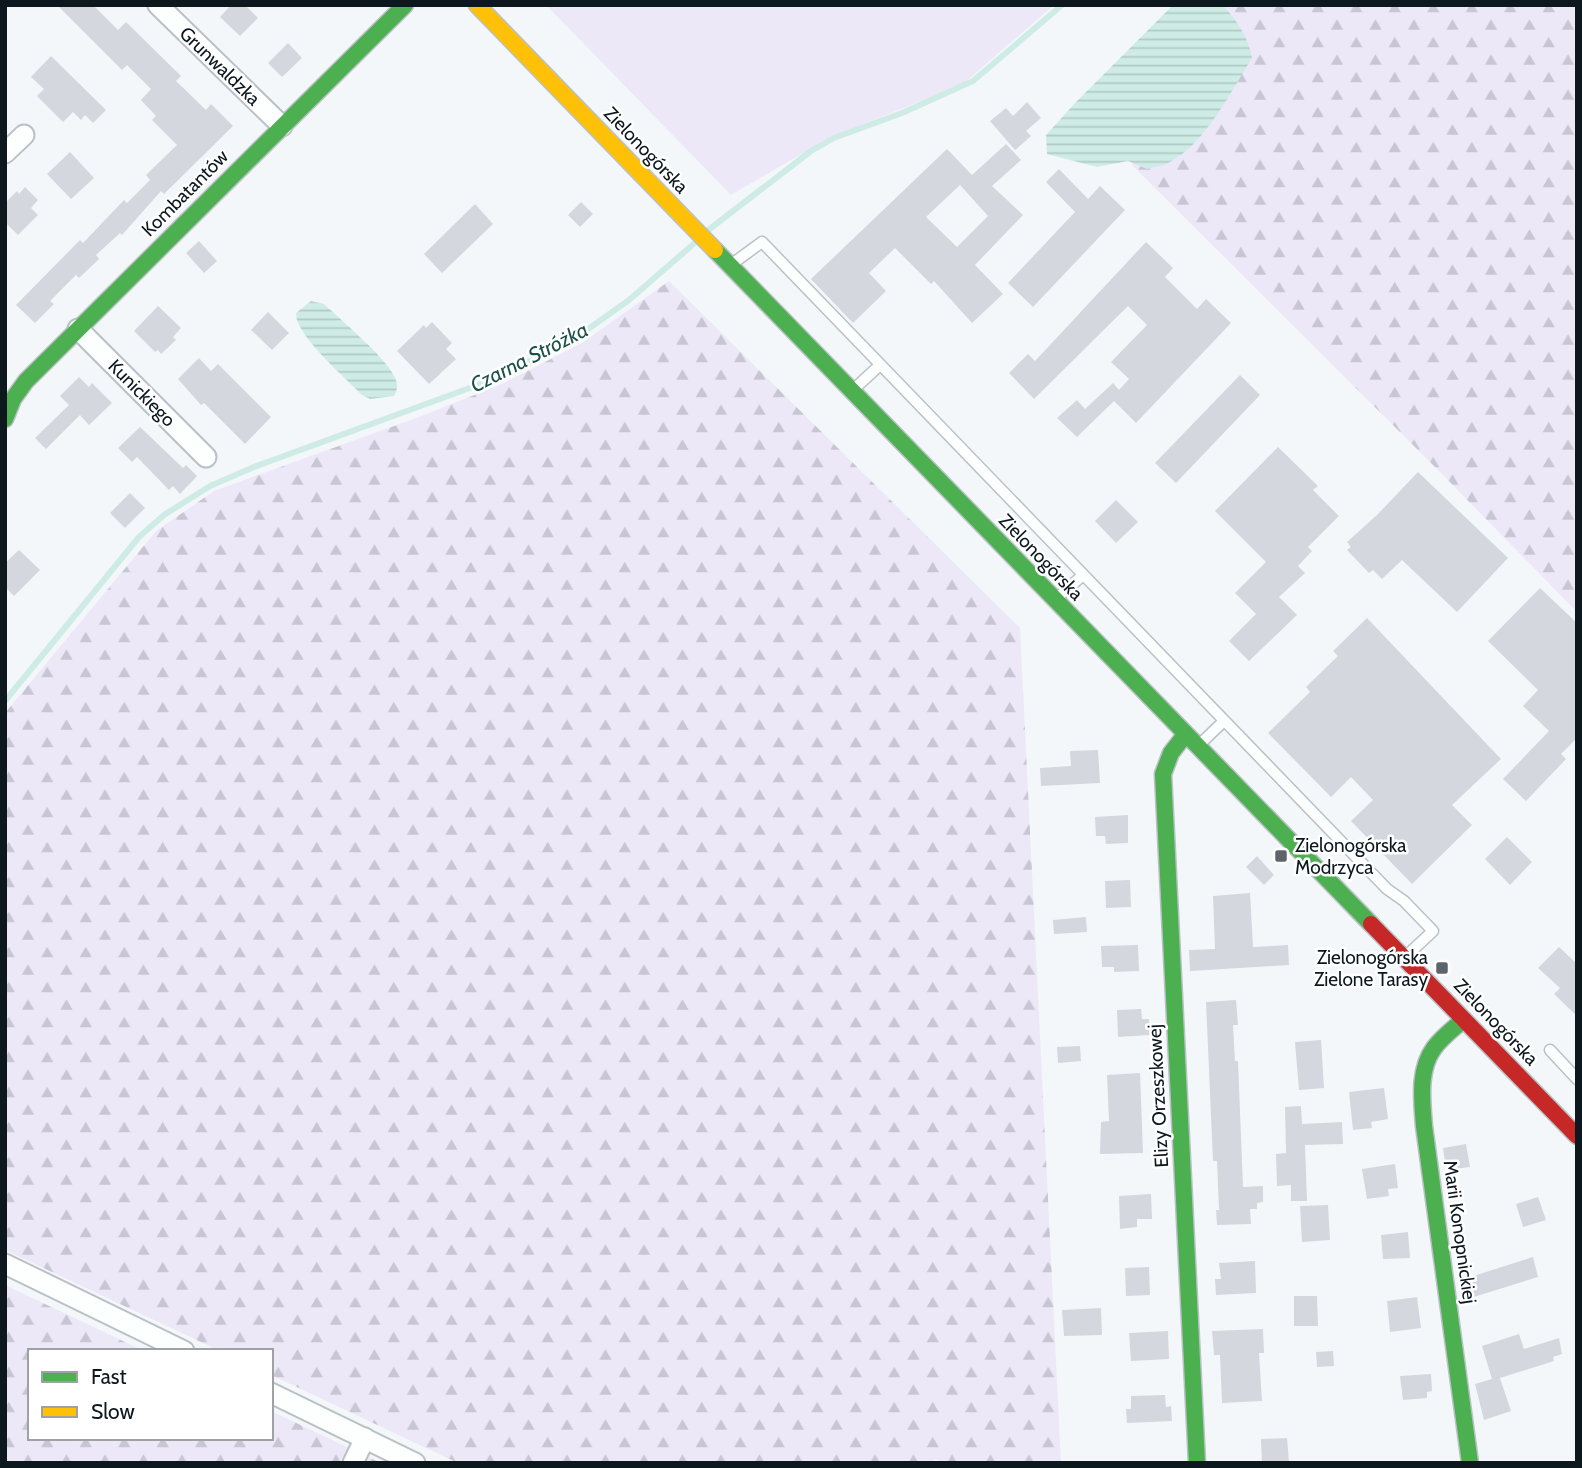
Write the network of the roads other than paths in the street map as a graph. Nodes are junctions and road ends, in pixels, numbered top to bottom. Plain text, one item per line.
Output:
1 (158, 5) edge
2 (405, 5) edge
3 (477, 5) edge
4 (282, 126) junction
5 (24, 135) dead end
6 (5, 153) edge
7 (729, 267) junction
8 (78, 329) junction
9 (880, 365) junction
10 (851, 392) junction
11 (5, 419) edge
12 (206, 457) dead end
13 (1083, 575) junction
14 (1054, 601) junction
15 (1224, 721) junction
16 (1191, 741) junction
17 (1404, 958) junction
18 (1463, 1020) junction
19 (1550, 1050) dead end
20 (1577, 1079) edge
21 (1577, 1136) edge
22 (5, 1264) edge
23 (180, 1349) edge
24 (273, 1394) edge
25 (365, 1438) junction
26 (353, 1463) edge
27 (415, 1463) edge
28 (1198, 1463) edge
29 (1470, 1463) edge

1 - 4 street, Grunwaldzka
2 - 4 street, Kombatantów
3 - 7 street, Zielonogórska
4 - 8 street, Kombatantów
5 - 6 street
7 - 9 lane
7 - 10 street, Zielonogórska
8 - 11 street, Kombatantów
8 - 12 street, Kunickiego
9 - 10 lane
9 - 13 lane
10 - 14 street, Zielonogórska
13 - 14 lane
13 - 15 lane
14 - 16 street, Zielonogórska
15 - 16 lane
15 - 17 lane
16 - 17 street, Zielonogórska
16 - 28 street, Elizy Orzeszkowej
17 - 18 street, Zielonogórska
18 - 21 street, Zielonogórska
18 - 29 street, Marii Konopnickiej
19 - 20 lane
22 - 23 street
24 - 25 street
25 - 26 street
25 - 27 street

